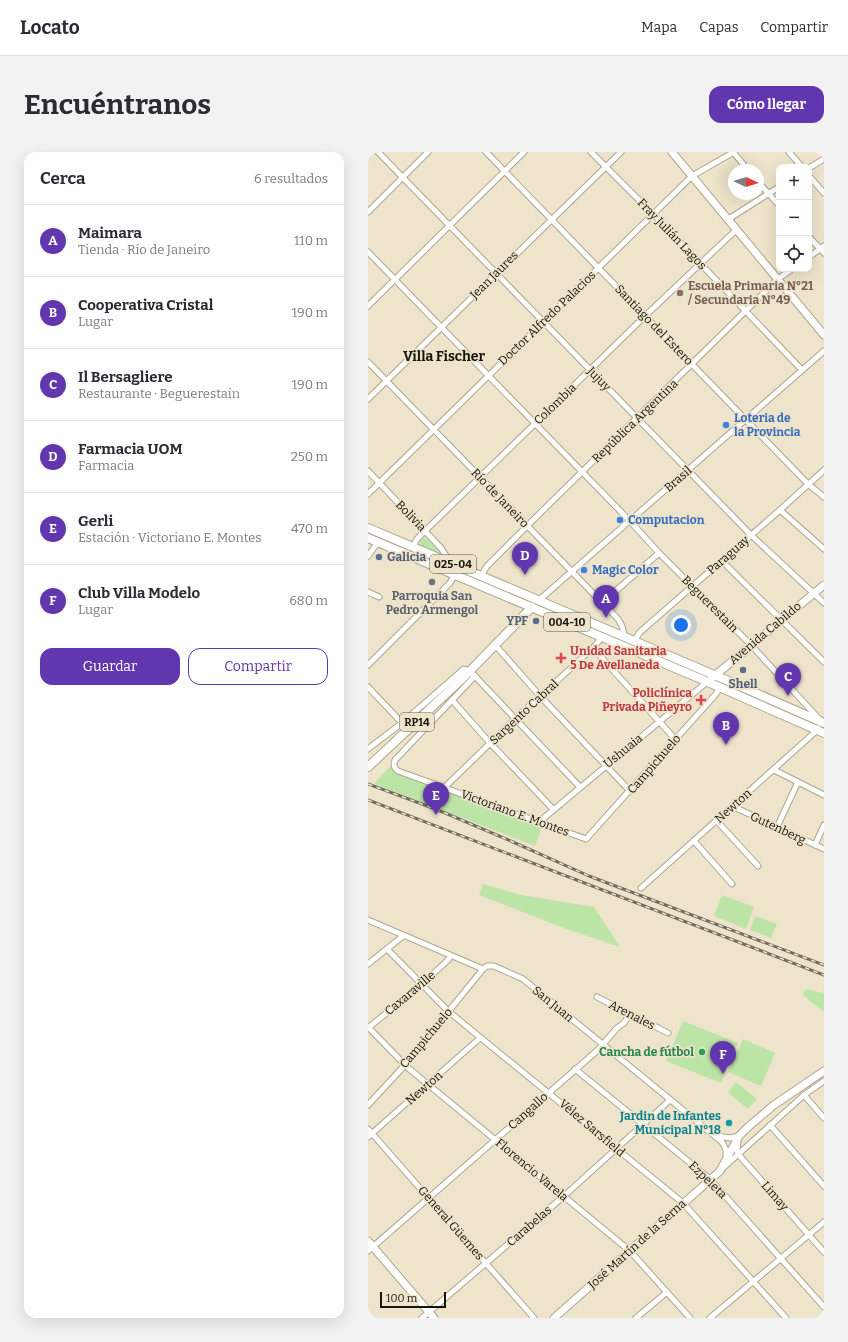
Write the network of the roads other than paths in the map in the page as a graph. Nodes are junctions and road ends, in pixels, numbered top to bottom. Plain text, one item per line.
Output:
1 (378, 152) edge
2 (428, 152) edge
3 (486, 152) edge
4 (524, 152) edge
5 (591, 152) edge
6 (621, 152) edge
7 (672, 152) edge
8 (734, 152) edge
9 (789, 152) edge
10 (824, 159) edge
11 (743, 164) edge
12 (799, 164) edge
13 (812, 166) edge
14 (606, 167) junction
15 (504, 171) junction
16 (692, 176) junction
17 (403, 177) junction
18 (812, 179) edge
19 (764, 189) edge
20 (776, 189) edge
21 (824, 193) edge
22 (768, 194) junction
23 (776, 202) edge
24 (368, 212) edge
25 (653, 214) junction
26 (551, 219) junction
27 (727, 220) junction
28 (450, 226) junction
29 (736, 230) junction
30 (812, 240) edge
31 (823, 249) edge
32 (368, 252) edge
33 (812, 255) edge
34 (700, 263) junction
35 (598, 268) junction
36 (788, 272) edge
37 (496, 273) junction
38 (778, 279) junction
39 (395, 280) junction
40 (368, 306) edge
41 (746, 311) junction
42 (645, 316) junction
43 (544, 322) junction
44 (441, 328) junction
45 (824, 334) edge
46 (824, 351) edge
47 (368, 362) edge
48 (692, 365) junction
49 (590, 370) junction
50 (802, 370) junction
51 (488, 376) junction
52 (386, 381) junction
53 (368, 399) edge
54 (637, 419) junction
55 (746, 420) junction
56 (535, 424) junction
57 (434, 430) junction
58 (687, 470) junction
59 (824, 470) edge
60 (368, 471) edge
61 (582, 472) junction
62 (480, 478) junction
63 (379, 483) junction
64 (808, 484) junction
65 (368, 494) edge
66 (824, 497) edge
67 (780, 510) junction
68 (630, 521) junction
69 (527, 526) junction
70 (368, 528) edge
71 (425, 531) junction
72 (751, 535) junction
73 (368, 538) edge
74 (378, 542) junction
75 (413, 547) junction
76 (824, 549) edge
77 (659, 553) junction
78 (368, 556) edge
79 (722, 561) junction
80 (450, 563) junction
81 (572, 572) junction
82 (455, 574) junction
83 (481, 576) junction
84 (824, 585) edge
85 (693, 586) junction
86 (368, 592) edge
87 (814, 593) junction
88 (379, 597) dead end
89 (538, 601) junction
90 (602, 603) junction
91 (824, 603) edge
92 (532, 607) junction
93 (781, 620) junction
94 (602, 637) junction
95 (625, 638) junction
96 (634, 642) junction
97 (751, 645) junction
98 (496, 646) junction
99 (593, 648) junction
100 (824, 662) edge
101 (368, 665) edge
102 (472, 673) junction
103 (714, 676) junction
104 (707, 682) junction
105 (368, 687) edge
106 (720, 687) junction
107 (540, 696) junction
108 (452, 700) junction
109 (515, 719) junction
110 (659, 722) junction
111 (823, 722) edge
112 (402, 723) junction
113 (820, 731) edge
114 (675, 739) junction
115 (490, 743) junction
116 (368, 749) edge
117 (606, 765) junction
118 (368, 767) edge
119 (774, 770) junction
120 (798, 782) junction
121 (446, 787) junction
122 (580, 787) junction
123 (630, 791) junction
124 (824, 795) edge
125 (732, 806) junction
126 (554, 809) junction
127 (717, 821) junction
128 (539, 822) junction
129 (824, 825) edge
130 (777, 827) junction
131 (586, 840) joint
132 (694, 841) junction
133 (815, 845) junction
134 (824, 849) edge
135 (758, 866) dead end
136 (732, 884) dead end
137 (641, 888) dead end
138 (368, 920) edge
139 (403, 936) junction
140 (387, 949) junction
141 (451, 956) junction
142 (368, 964) edge
143 (483, 969) junction
144 (421, 984) junction
145 (597, 996) dead end
146 (448, 1012) junction
147 (630, 1014) junction
148 (368, 1028) edge
149 (668, 1033) dead end
150 (480, 1038) junction
151 (603, 1045) junction
152 (405, 1064) junction
153 (575, 1069) junction
154 (824, 1071) edge
155 (824, 1081) edge
156 (429, 1084) junction
157 (549, 1092) junction
158 (804, 1095) junction
159 (670, 1100) junction
160 (368, 1106) edge
161 (824, 1118) edge
162 (644, 1124) junction
163 (770, 1125) junction
164 (368, 1128) edge
165 (370, 1135) edge
166 (714, 1136) junction
167 (739, 1136) junction
168 (496, 1140) junction
169 (616, 1148) junction
170 (738, 1154) junction
171 (726, 1162) junction
172 (720, 1171) junction
173 (710, 1179) junction
174 (824, 1186) edge
175 (564, 1196) junction
176 (430, 1198) junction
177 (683, 1203) junction
178 (824, 1222) edge
179 (809, 1235) junction
180 (370, 1246) edge
181 (630, 1251) junction
182 (824, 1252) edge
183 (782, 1258) junction
184 (486, 1263) junction
185 (754, 1281) junction
186 (667, 1292) junction
187 (824, 1307) edge
188 (431, 1315) edge
189 (422, 1318) edge
190 (534, 1318) edge
191 (554, 1318) edge
192 (636, 1318) edge
193 (690, 1318) edge
194 (710, 1318) edge
195 (786, 1318) edge

1 - 17 street, Jujuy
2 - 17 street
3 - 15 street, Santiago del Estero
4 - 15 street
5 - 14 street, Fray Julián Lagos
6 - 14 street, Jean Jaures
7 - 16 street
8 - 11 street
8 - 16 street, Doctor Alfredo Palacios
9 - 12 street
10 - 13 street
14 - 25 street, Fray Julián Lagos
14 - 26 street, Jean Jaures
15 - 26 street, Santiago del Estero
15 - 28 street
16 - 25 street, Doctor Alfredo Palacios
16 - 27 street
17 - 24 street
17 - 28 street, Jujuy
18 - 21 street
19 - 22 street
20 - 22 street
22 - 23 street
22 - 27 street
25 - 34 street, Fray Julián Lagos
25 - 35 street, Doctor Alfredo Palacios
26 - 35 street, Santiago del Estero
26 - 37 street, Jean Jaures
27 - 29 street
28 - 37 street, Jujuy
28 - 39 street
29 - 34 street, Colombia
29 - 38 street
30 - 31 street
31 - 33 street
32 - 39 street, Beguerestain
34 - 41 street, Fray Julián Lagos
34 - 42 street, Colombia
35 - 42 street, Santiago del Estero
35 - 43 street, Doctor Alfredo Palacios
36 - 38 street, República Argentina
37 - 43 street, Jujuy
37 - 44 street, Jean Jaures
38 - 41 street, República Argentina
38 - 45 street
39 - 40 street
39 - 44 street, Beguerestain
41 - 48 street, República Argentina
41 - 50 street, Fray Julián Lagos
42 - 48 street, Santiago del Estero
42 - 49 street, Colombia
43 - 49 street, Jujuy
43 - 51 street, Doctor Alfredo Palacios
44 - 51 street, Beguerestain
44 - 52 street, Jean Jaures
46 - 50 street, Brasil
47 - 52 street, Río de Janeiro
48 - 54 street, República Argentina
48 - 55 street, Santiago del Estero
49 - 54 street, Jujuy
49 - 56 street, Colombia
50 - 55 street, Brasil
51 - 56 street, Beguerestain
51 - 57 street, Doctor Alfredo Palacios
52 - 53 street, Jean Jaures
52 - 57 street, Río de Janeiro
54 - 58 street, Jujuy
54 - 61 street, República Argentina
55 - 58 street, Brasil
55 - 64 street, Santiago del Estero
56 - 61 street, Beguerestain
56 - 62 street, Colombia
57 - 62 street, Río de Janeiro
57 - 63 street, Doctor Alfredo Palacios
58 - 68 street, Brasil
58 - 72 street, Jujuy
59 - 64 street, Paraguay
60 - 63 street, Bolivia
61 - 68 street, Beguerestain
61 - 69 street, República Argentina
62 - 69 street, Río de Janeiro
62 - 71 street, Colombia
63 - 65 street, Doctor Alfredo Palacios
63 - 71 street, Bolivia
64 - 66 street, Santiago del Estero
64 - 67 street, Paraguay
67 - 72 street, Paraguay
67 - 76 street
68 - 77 street, Beguerestain
68 - 81 street, Brasil
69 - 81 street, Río de Janeiro
69 - 83 street, República Argentina
70 - 75 main road, 025-04
71 - 75 street, Colombia
71 - 80 street, Bolivia
72 - 79 street, Paraguay
72 - 87 street, Jujuy
73 - 74 main road, 025-04
74 - 78 street
74 - 82 main road, 025-04
75 - 80 main road, 025-04
77 - 85 street, Beguerestain
77 - 90 street
79 - 85 street, Paraguay
79 - 93 street
80 - 83 main road, 025-04
81 - 89 street, Brasil
81 - 90 street, Río de Janeiro
82 - 92 main road, 025-04
82 - 101 street
83 - 89 main road, 025-04
84 - 87 street, Avenida Cabildo
85 - 96 street, Paraguay
85 - 97 street, Beguerestain
86 - 88 street
87 - 91 street, Jujuy
87 - 93 street, Avenida Cabildo
89 - 92 street, Brasil
89 - 95 main road, 004-10
90 - 95 street, Río de Janeiro
92 - 94 main road, 004-10
92 - 98 main road, RP14
93 - 97 street, Avenida Cabildo
93 - 100 street
94 - 99 street, Sargento Cabral
94 - 104 main road, 004-10
95 - 96 main road, 004-10
96 - 103 main road, 004-10
97 - 103 street, Avenida Cabildo
97 - 111 street, Beguerestain
98 - 102 main road, RP14
98 - 107 street
99 - 107 street, Sargento Cabral
99 - 110 street
102 - 108 street
102 - 109 street
102 - 112 street
102 - 118 main road, RP14
103 - 104 street, Avenida Cabildo
103 - 111 main road, 004-10
104 - 106 main road, 004-10
104 - 110 street, Ushuaia
105 - 112 street
106 - 113 main road, 004-10
106 - 114 street, Campichuelo
107 - 109 street, Sargento Cabral
107 - 117 street
108 - 115 street
108 - 121 street, Victoriano E. Montes
109 - 115 street, Sargento Cabral
109 - 122 street
110 - 114 street
110 - 117 street, Ushuaia
111 - 113 street, Newton
112 - 116 street
113 - 119 street, Newton
114 - 123 street, Campichuelo
115 - 121 street, Sargento Cabral
115 - 126 street
117 - 122 street, Ushuaia
117 - 123 street
119 - 120 street
119 - 125 street, Newton
120 - 124 street
120 - 130 street
121 - 128 street, Victoriano E. Montes
122 - 126 street, Ushuaia
123 - 131 street, Campichuelo
125 - 127 street, Newton
125 - 130 street, Gutenberg
126 - 128 street, Ushuaia
127 - 132 street, Newton
127 - 135 street
128 - 131 street, Victoriano E. Montes
129 - 133 street
130 - 133 street, Gutenberg
132 - 136 street
132 - 137 street, Newton
133 - 134 street, Gutenberg
138 - 139 street, San Juan
139 - 140 street
139 - 141 street, San Juan
140 - 142 street
140 - 144 street, Vélez Sarsfield
141 - 143 street, San Juan
141 - 144 street, Caxaraville
143 - 146 street, Campichuelo
143 - 151 street, San Juan
144 - 146 street, Vélez Sarsfield
144 - 148 street, Caxaraville
145 - 147 street, Arenales
146 - 150 street, Vélez Sarsfield
146 - 152 street, Campichuelo
147 - 149 street, Arenales
147 - 151 street, Cangallo
148 - 152 street, Florencio Varela
150 - 156 street, Newton
150 - 157 street, Vélez Sarsfield
151 - 153 street, Cangallo
151 - 159 street, San Juan
152 - 156 street, Florencio Varela
152 - 160 street, Campichuelo
153 - 157 street, Cangallo
153 - 162 street, Ezpeleta
154 - 167 street, José Martín de la Serna
155 - 158 street, José Martín de la Serna
156 - 165 street, Newton
156 - 168 street, Florencio Varela
157 - 168 street, Cangallo
157 - 169 street, Vélez Sarsfield
158 - 161 street
158 - 163 street, José Martín de la Serna
159 - 162 street, Carabelas
159 - 166 street, San Juan
162 - 169 street, Carabelas
162 - 173 street, Ezpeleta
163 - 170 street, José Martín de la Serna
163 - 174 street
164 - 165 street, General Güemes
165 - 176 street, General Güemes
166 - 167 street
166 - 171 street, San Juan
167 - 170 street
167 - 171 street, José Martín de la Serna
168 - 175 street, Florencio Varela
168 - 176 street, Cangallo
169 - 175 street, Carabelas
169 - 177 street, Vélez Sarsfield
170 - 172 street, José Martín de la Serna
170 - 179 street, Limay
171 - 172 street, José Martín de la Serna
172 - 173 street, José Martín de la Serna
173 - 177 street, José Martín de la Serna
173 - 183 street, Ezpeleta
175 - 181 street, Florencio Varela
175 - 184 street, Carabelas
176 - 180 street, Cangallo
176 - 184 street, General Güemes
177 - 181 street, José Martín de la Serna
177 - 185 street, Vélez Sarsfield
178 - 179 street
179 - 182 street, Limay
179 - 183 street
180 - 188 street
181 - 186 street, Florencio Varela
181 - 191 street, José Martín de la Serna
183 - 185 street
183 - 187 street, Ezpeleta
184 - 188 street, Carabelas
184 - 190 street, General Güemes
185 - 194 street
185 - 195 street, Vélez Sarsfield
186 - 192 street
186 - 193 street, Florencio Varela
188 - 189 street, Carabelas

